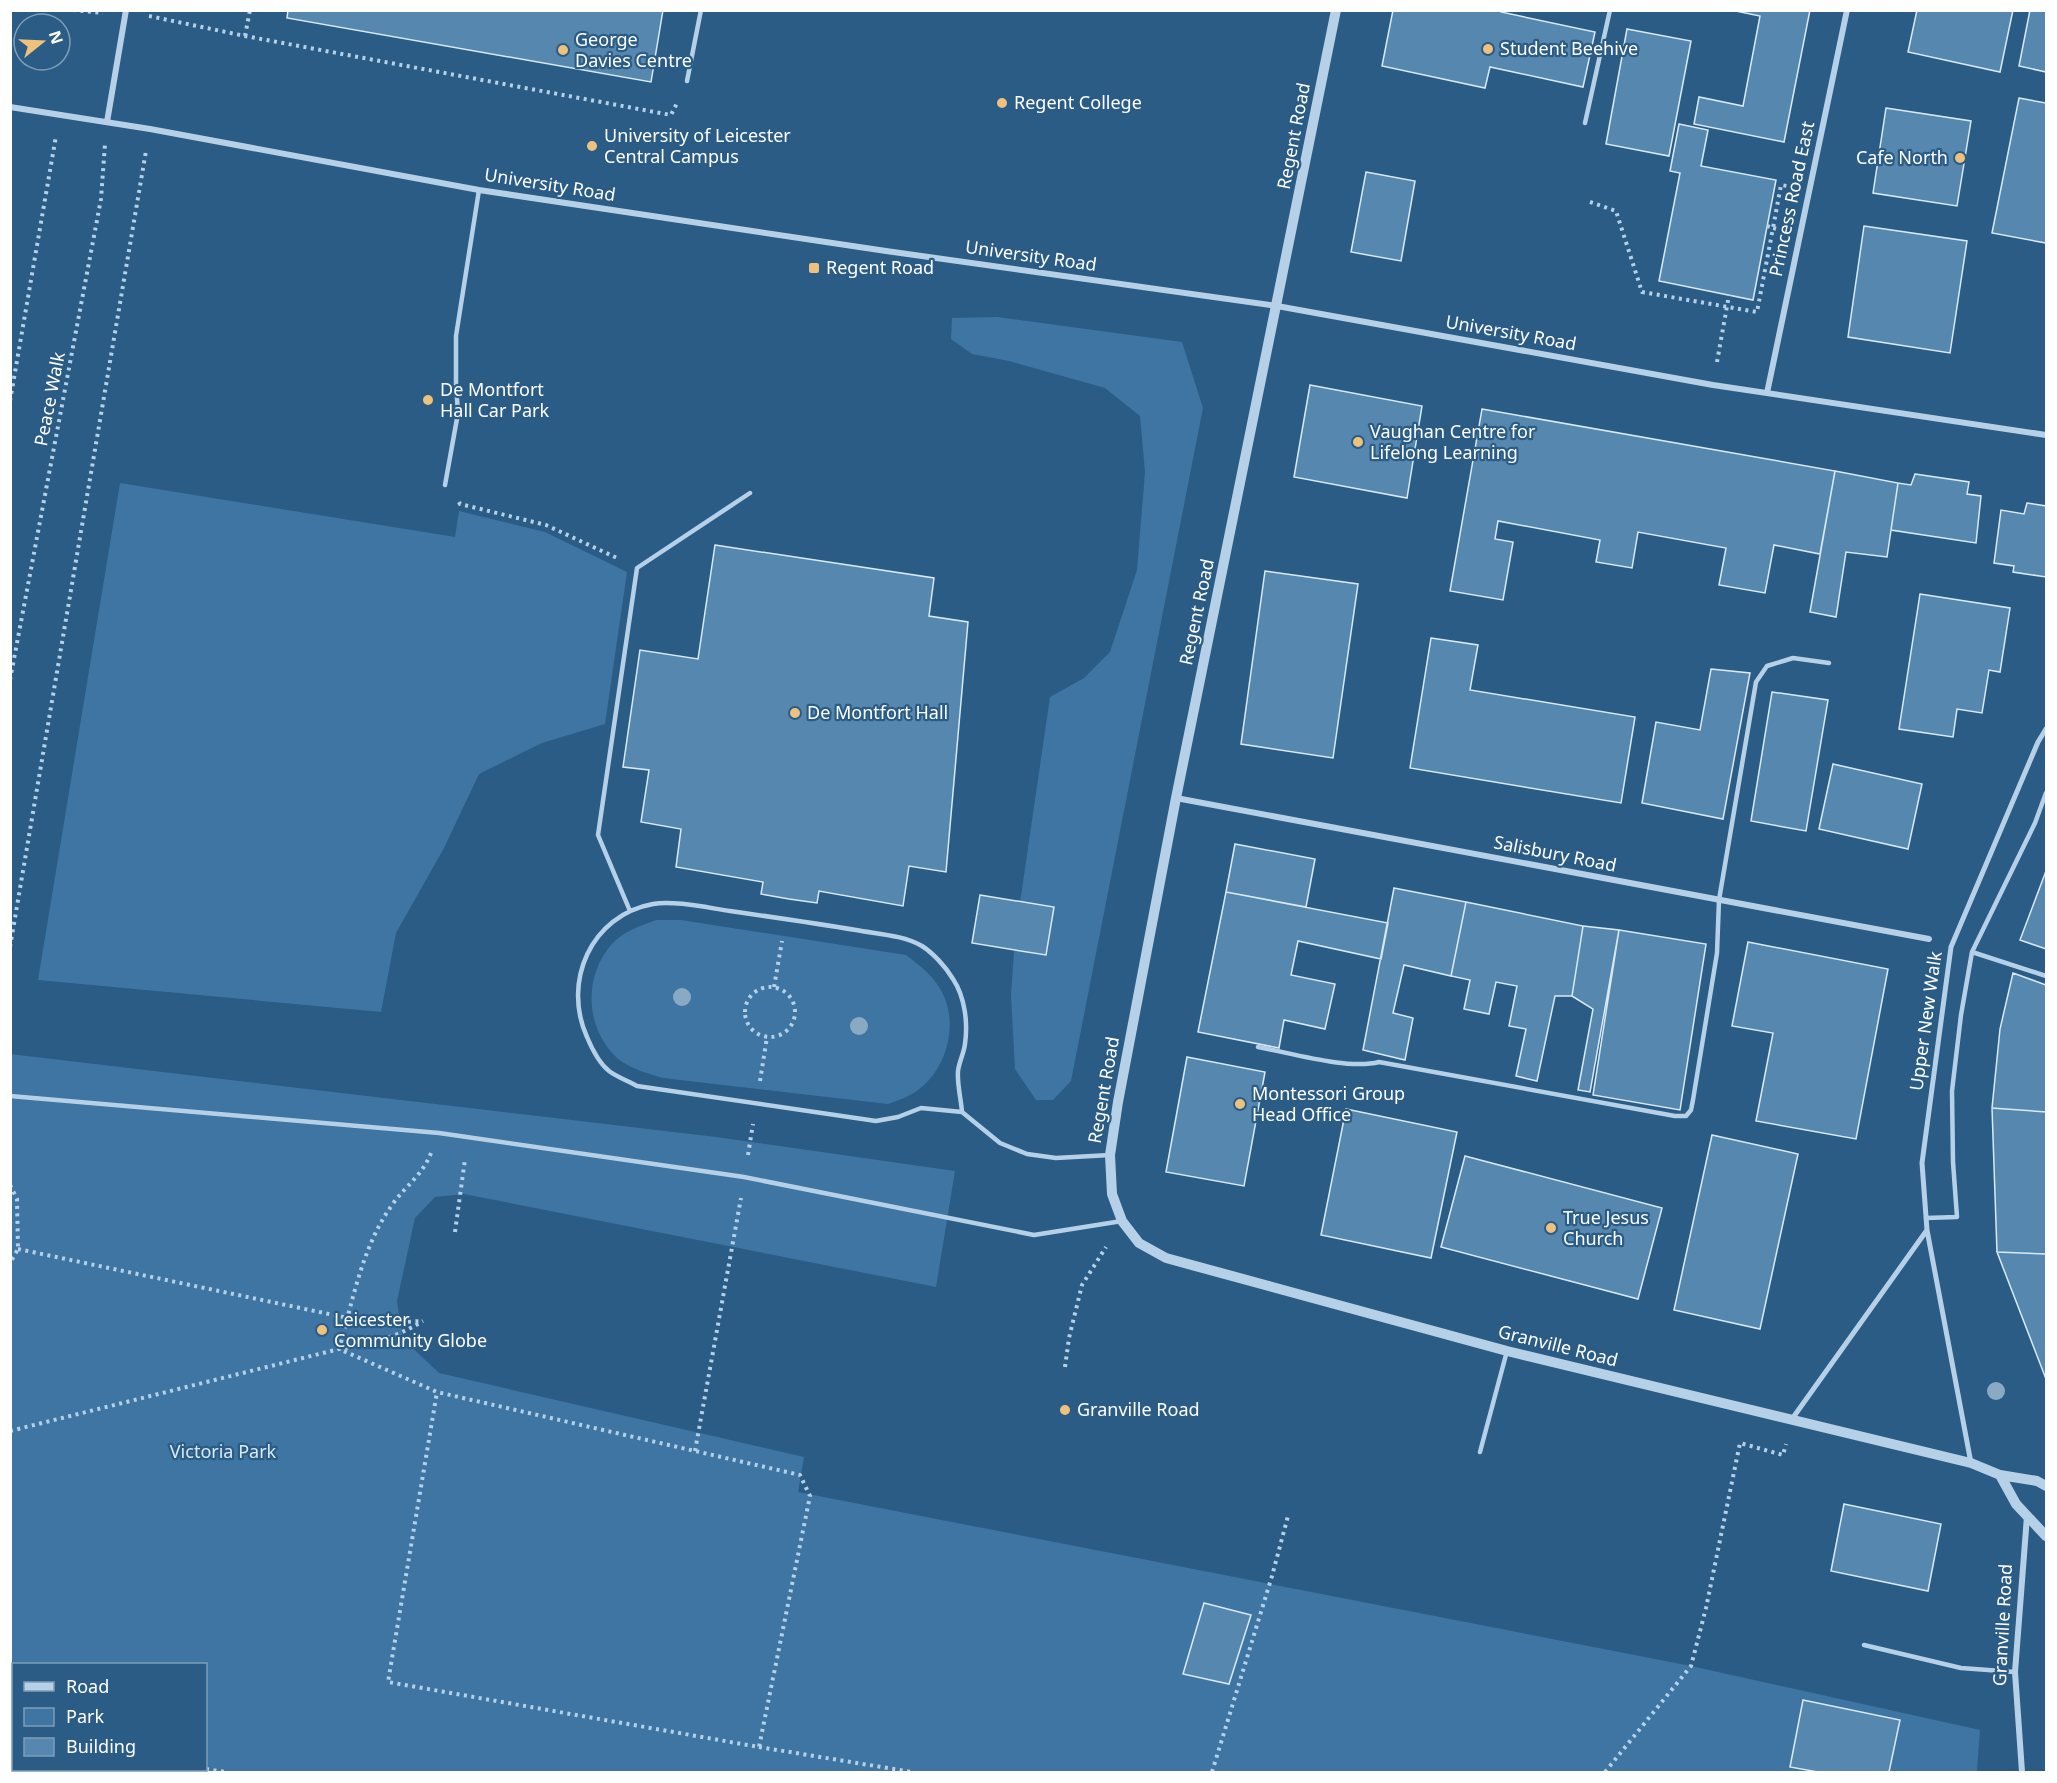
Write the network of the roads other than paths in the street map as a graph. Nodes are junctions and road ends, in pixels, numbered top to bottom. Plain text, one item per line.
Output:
1 (126, 10) edge
2 (701, 10) edge
3 (1336, 10) edge
4 (1610, 10) edge
5 (1847, 10) edge
6 (687, 81) road end
7 (10, 107) edge
8 (107, 122) junction
9 (1586, 123) dead end
10 (479, 190) junction
11 (1277, 306) junction
12 (1767, 393) junction
13 (2046, 435) edge
14 (445, 484) road end
15 (750, 493) dead end
16 (1829, 663) dead end
17 (2046, 729) edge
18 (2046, 794) edge
19 (1176, 798) junction
20 (1719, 900) junction
21 (630, 911) junction
22 (1929, 939) dead end
23 (1972, 952) junction
24 (2046, 976) edge
25 (1258, 1047) dead end
26 (10, 1096) edge
27 (962, 1112) junction
28 (1110, 1155) junction
29 (1926, 1218) junction
30 (1122, 1221) junction
31 (1927, 1230) junction
32 (1507, 1352) junction
33 (1792, 1419) junction
34 (1480, 1452) dead end
35 (1971, 1463) junction
36 (2000, 1475) junction
37 (2046, 1486) edge
38 (2027, 1516) junction
39 (2046, 1536) edge
40 (1864, 1645) dead end
41 (2015, 1672) junction
42 (2022, 1773) edge

1 - 8 street
2 - 6 lane
3 - 11 street, Regent Road
4 - 9 lane
5 - 12 street, Princess Road East
7 - 8 street, University Road
8 - 10 street, University Road
10 - 11 street, University Road
10 - 14 lane
11 - 12 street, University Road
11 - 19 street, Regent Road
12 - 13 street, University Road
15 - 21 lane
16 - 20 lane
17 - 29 street, Upper New Walk
18 - 23 lane
19 - 20 street, Salisbury Road
19 - 28 street, Regent Road
20 - 22 street, Salisbury Road
20 - 25 lane
21 - 27 lane
21 - 27 lane
23 - 24 lane
23 - 29 lane
26 - 30 lane
27 - 28 lane
28 - 30 street, Regent Road
29 - 31 street, Upper New Walk
30 - 32 street, Granville Road
31 - 33 street
31 - 35 street, Upper New Walk
32 - 33 street, Granville Road
32 - 34 lane
33 - 35 street, Granville Road
35 - 36 street, Granville Road
36 - 37 street, Granville Road
36 - 38 street
38 - 39 street
38 - 41 street, Granville Road
40 - 41 lane
41 - 42 street, Granville Road

